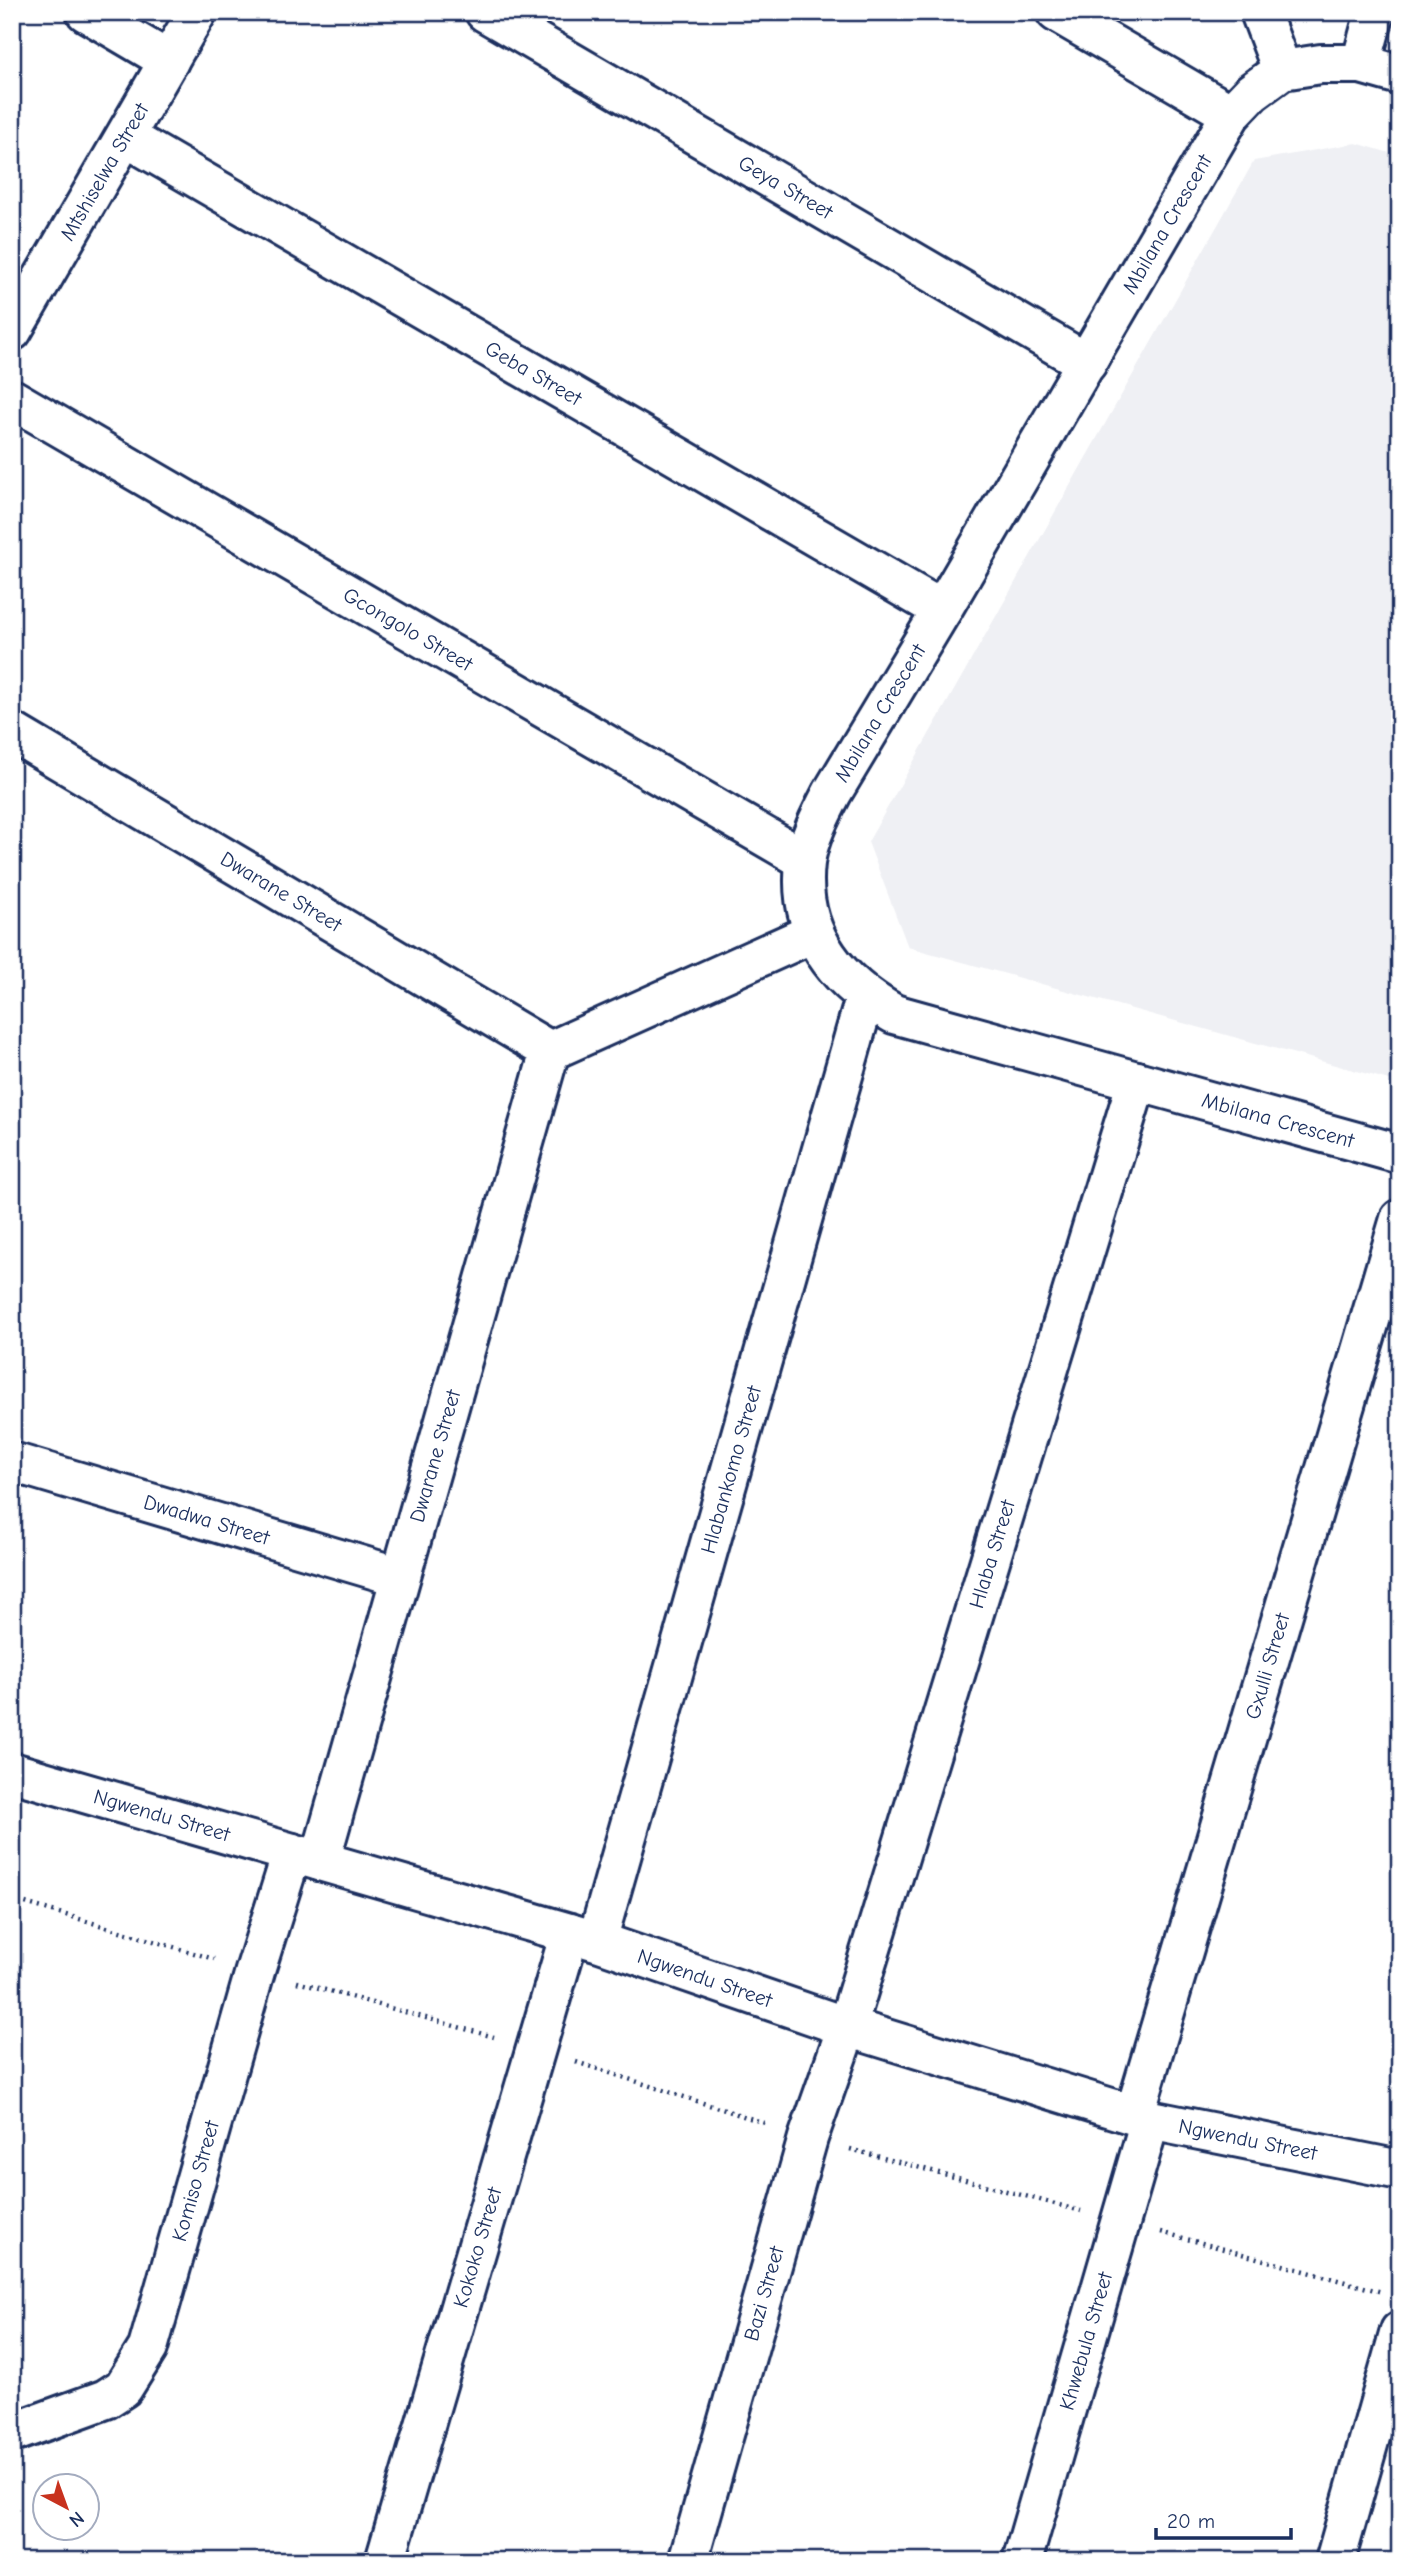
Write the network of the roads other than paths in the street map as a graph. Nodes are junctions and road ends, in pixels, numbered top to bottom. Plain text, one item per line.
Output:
1 (86, 12) edge
2 (197, 12) edge
3 (485, 12) edge
4 (1056, 12) edge
5 (1260, 12) edge
6 (1375, 12) edge
7 (169, 61) junction
8 (1361, 64) junction
9 (1282, 70) junction
10 (1400, 75) edge
11 (1231, 114) junction
12 (126, 137) junction
13 (17, 313) edge
14 (1087, 363) junction
15 (12, 399) edge
16 (942, 610) junction
17 (12, 732) edge
18 (805, 860) junction
19 (813, 933) junction
20 (866, 998) junction
21 (550, 1051) junction
22 (1137, 1081) junction
23 (1400, 1154) edge
24 (1400, 1219) edge
25 (12, 1462) edge
26 (400, 1577) junction
27 (15, 1781) edge
28 (306, 1857) junction
29 (584, 1937) junction
30 (847, 2027) junction
31 (1142, 2116) junction
32 (1400, 2170) edge
33 (1400, 2331) edge
34 (12, 2432) edge
35 (384, 2561) edge
36 (688, 2561) edge
37 (1023, 2561) edge
38 (1335, 2561) edge

1 - 7 street
2 - 7 street, Mtshiselwa Street
3 - 14 street, Geya Street
4 - 11 street
5 - 9 street
6 - 8 street
7 - 12 street, Mtshiselwa Street
8 - 9 street, Mbilana Crescent
8 - 10 street, Mbilana Crescent
9 - 11 street, Mbilana Crescent
11 - 14 street, Mbilana Crescent
12 - 13 street, Mtshiselwa Street
12 - 16 street, Geba Street
14 - 16 street, Mbilana Crescent
15 - 18 street, Gcongolo Street
16 - 18 street, Mbilana Crescent
17 - 21 street, Dwarane Street
18 - 19 street, Mbilana Crescent
19 - 20 street, Mbilana Crescent
19 - 21 street
20 - 22 street, Mbilana Crescent
20 - 29 street, Hlabankomo Street
21 - 26 street, Dwarane Street
22 - 23 street, Mbilana Crescent
22 - 30 street, Hlaba Street
24 - 31 street, Gxulli Street
25 - 26 street, Dwadwa Street
26 - 28 street, Dwarane Street
27 - 28 street, Ngwendu Street
28 - 29 street, Ngwendu Street
28 - 34 street, Komiso Street
29 - 30 street, Ngwendu Street
29 - 35 street, Kokoko Street
30 - 31 street, Ngwendu Street
30 - 36 street, Bazi Street
31 - 32 street, Ngwendu Street
31 - 37 street, Khwebula Street
33 - 38 street

